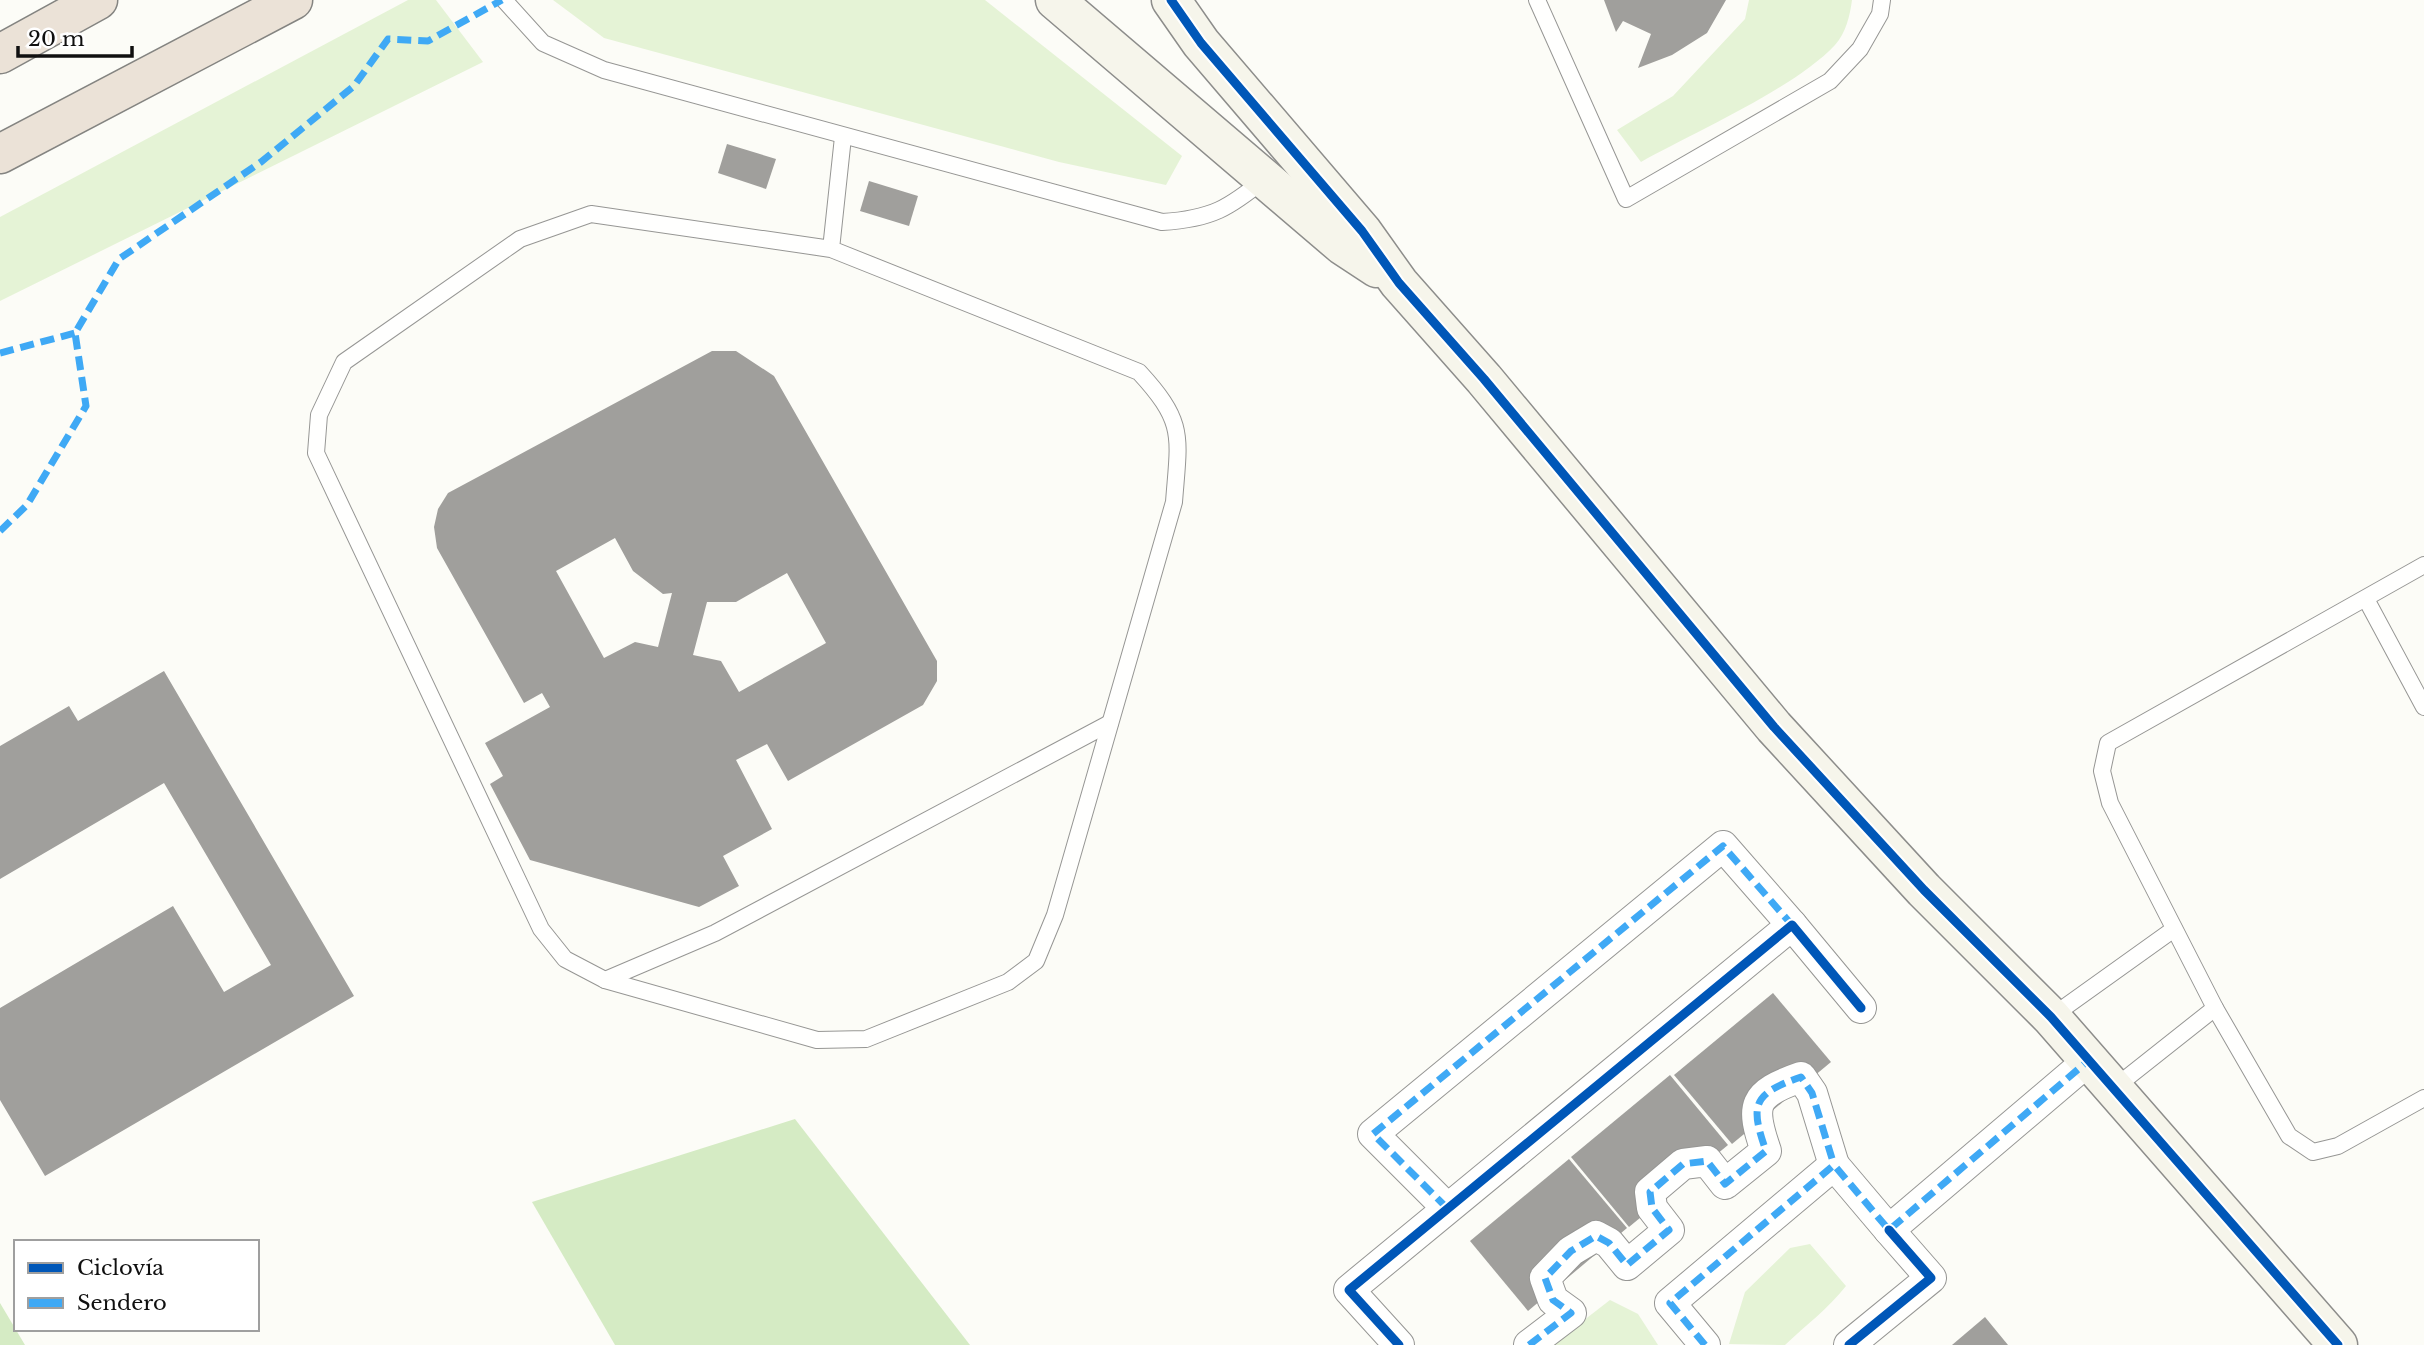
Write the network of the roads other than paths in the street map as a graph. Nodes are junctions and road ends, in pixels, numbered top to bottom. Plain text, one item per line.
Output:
1 (98, 0) edge
2 (293, 0) edge
3 (504, 0) edge
4 (1055, 0) edge
5 (1171, 0) edge
6 (1537, 0) edge
7 (1882, 0) edge
8 (0, 54) edge
9 (843, 137) junction
10 (0, 154) edge
11 (1281, 167) junction
12 (831, 249) junction
13 (2424, 565) edge
14 (2366, 599) junction
15 (2424, 707) edge
16 (1110, 723) junction
17 (1792, 925) junction
18 (2174, 929) junction
19 (605, 979) junction
20 (1861, 1008) dead end
21 (2216, 1008) junction
22 (2052, 1017) junction
23 (2102, 1074) junction
24 (2424, 1098) edge
25 (1834, 1165) junction
26 (1447, 1208) junction
27 (1889, 1230) junction
28 (1399, 1345) edge
29 (1529, 1345) edge
30 (1705, 1345) edge
31 (1849, 1345) edge
32 (2338, 1345) edge

1 - 8 highway
2 - 10 highway
3 - 9 lane
4 - 11 street
5 - 11 street
6 - 7 lane
9 - 11 lane
9 - 12 lane
11 - 22 street
12 - 16 lane
12 - 19 lane
13 - 14 lane
14 - 15 lane
14 - 18 lane
16 - 19 lane
16 - 19 lane
17 - 20 street
17 - 26 street
17 - 26 street
18 - 21 lane
18 - 22 lane
21 - 23 lane
21 - 24 lane
22 - 23 street
23 - 27 street
23 - 32 street
25 - 27 street
25 - 29 street
25 - 30 street
26 - 28 street
27 - 31 street

